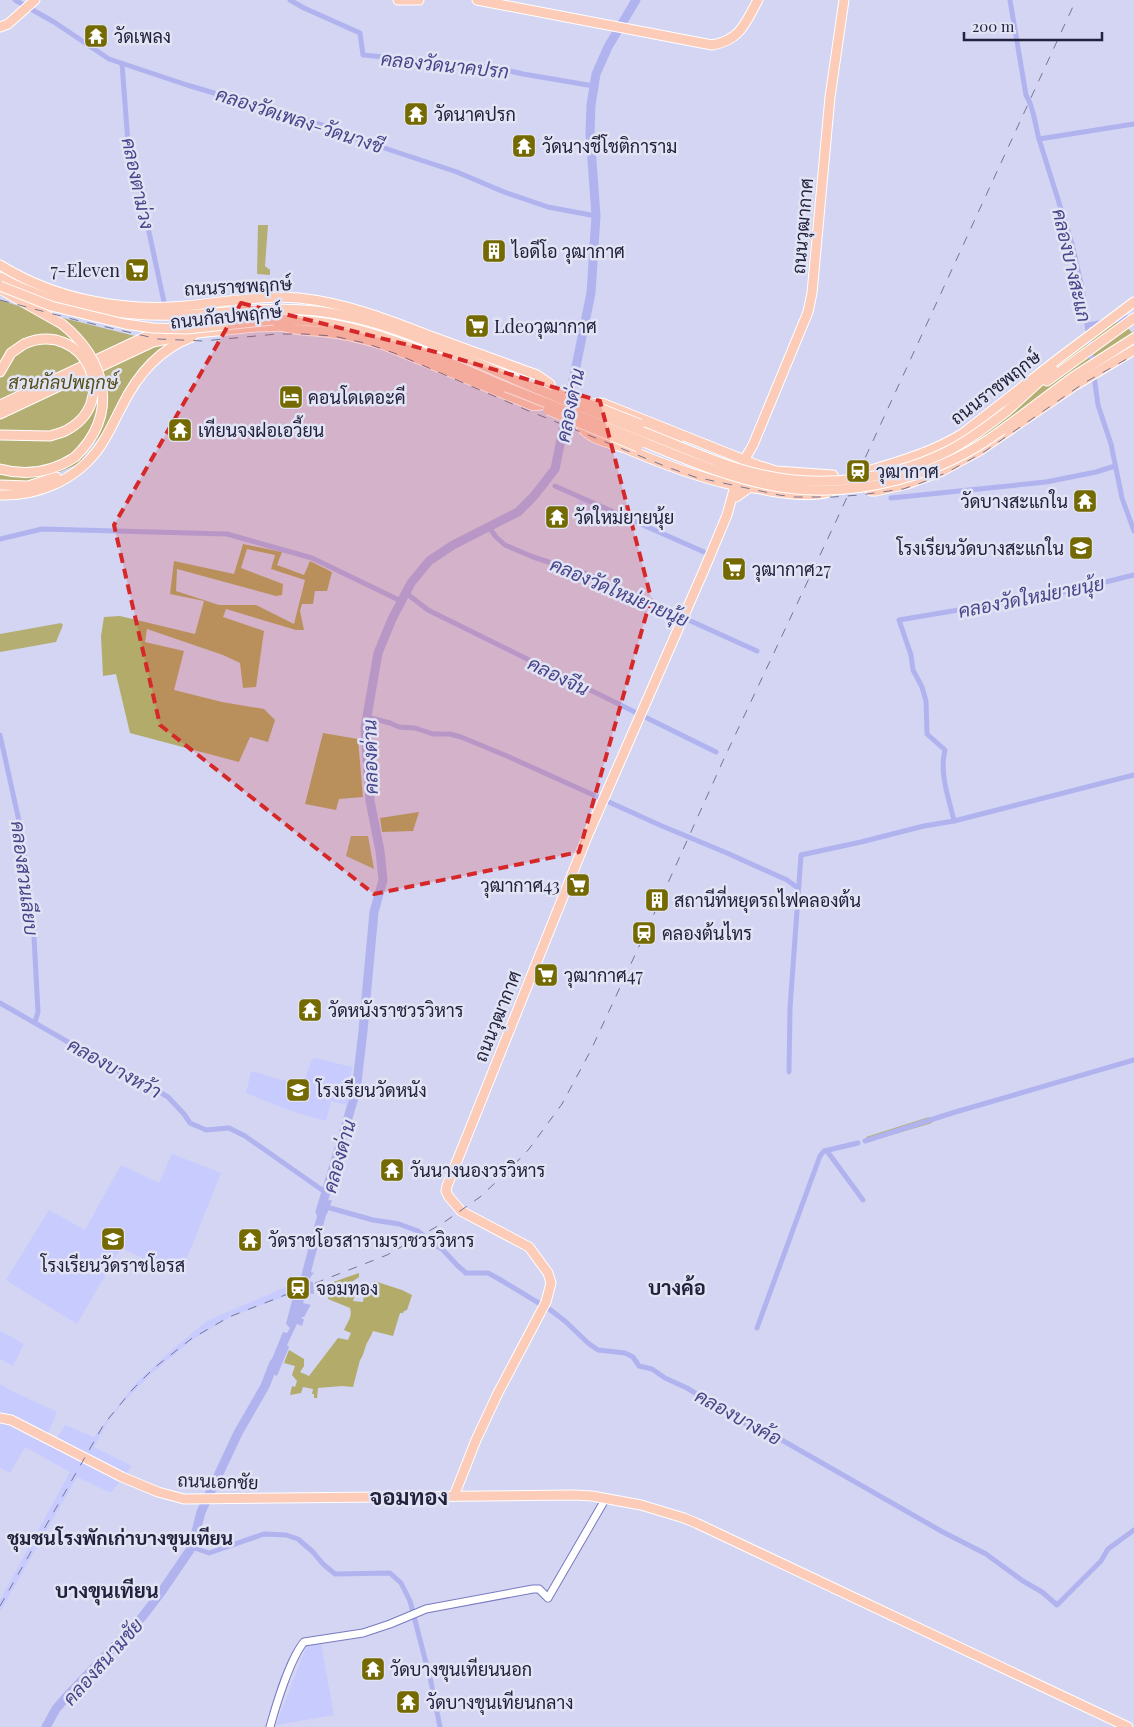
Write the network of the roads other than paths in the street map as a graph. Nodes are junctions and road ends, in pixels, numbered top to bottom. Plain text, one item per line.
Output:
1 (398, 0) edge
2 (419, 0) edge
3 (477, 0) edge
4 (758, 0) edge
5 (844, 0) edge
6 (34, 1) edge
7 (0, 27) edge
8 (0, 267) edge
9 (0, 277) edge
10 (0, 287) edge
11 (230, 299) junction
12 (1134, 302) edge
13 (1134, 308) edge
14 (259, 309) junction
15 (356, 317) junction
16 (1134, 318) edge
17 (282, 326) junction
18 (224, 330) junction
19 (380, 336) junction
20 (1134, 338) edge
21 (1134, 348) edge
22 (0, 372) edge
23 (505, 375) junction
24 (506, 387) junction
25 (0, 405) edge
26 (120, 408) junction
27 (1007, 411) junction
28 (0, 414) edge
29 (1002, 430) junction
30 (0, 435) edge
31 (734, 455) junction
32 (751, 455) junction
33 (0, 469) edge
34 (734, 485) junction
35 (3, 486) edge
36 (750, 487) junction
37 (0, 495) edge
38 (732, 500) junction
39 (0, 1418) edge
40 (454, 1496) junction
41 (606, 1498) junction
42 (270, 1727) edge
43 (1128, 1727) edge

1 - 2 main road
3 - 4 main road
5 - 32 main road, ถนนวุฒากาศ
6 - 7 main road
8 - 11 main road, ถนนราชพฤกษ์
9 - 14 main road, ถนนราชพฤกษ์
10 - 19 main road, ถนนราชพฤกษ์, bridge
10 - 33 main road, bridge
11 - 15 main road
11 - 17 main road, ถนนราชพฤกษ์
12 - 21 main road, ถนนราชพฤกษ์
13 - 27 main road
14 - 15 main road, ถนนราชพฤกษ์
14 - 25 main road, ถนนกัลปพฤกษ์
15 - 23 main road, ถนนราชพฤกษ์
16 - 27 main road, ถนนราชพฤกษ์
17 - 18 main road, ถนนกัลปพฤกษ์
17 - 19 main road, ถนนกัลปพฤกษ์
18 - 26 main road
18 - 28 main road, ถนนกัลปพฤกษ์
19 - 24 main road, ถนนราชพฤกษ์
20 - 29 main road, ถนนราชพฤกษ์
21 - 29 main road
22 - 30 main road, bridge
23 - 27 main road, ถนนราชพฤกษ์, bridge
23 - 31 main road, bridge
24 - 29 main road, ถนนราชพฤกษ์, bridge
24 - 34 main road, bridge
26 - 35 main road
26 - 37 main road
31 - 32 main road
31 - 34 main road
32 - 34 main road, ถนนวุฒากาศ
32 - 36 main road
34 - 36 main road
34 - 38 main road
36 - 38 main road
38 - 40 main road, ถนนวุฒากาศ
39 - 40 main road, ถนนเอกชัย
40 - 41 main road, ถนนเอกชัย
41 - 42 street
41 - 43 main road, ถนนเอกชัย

